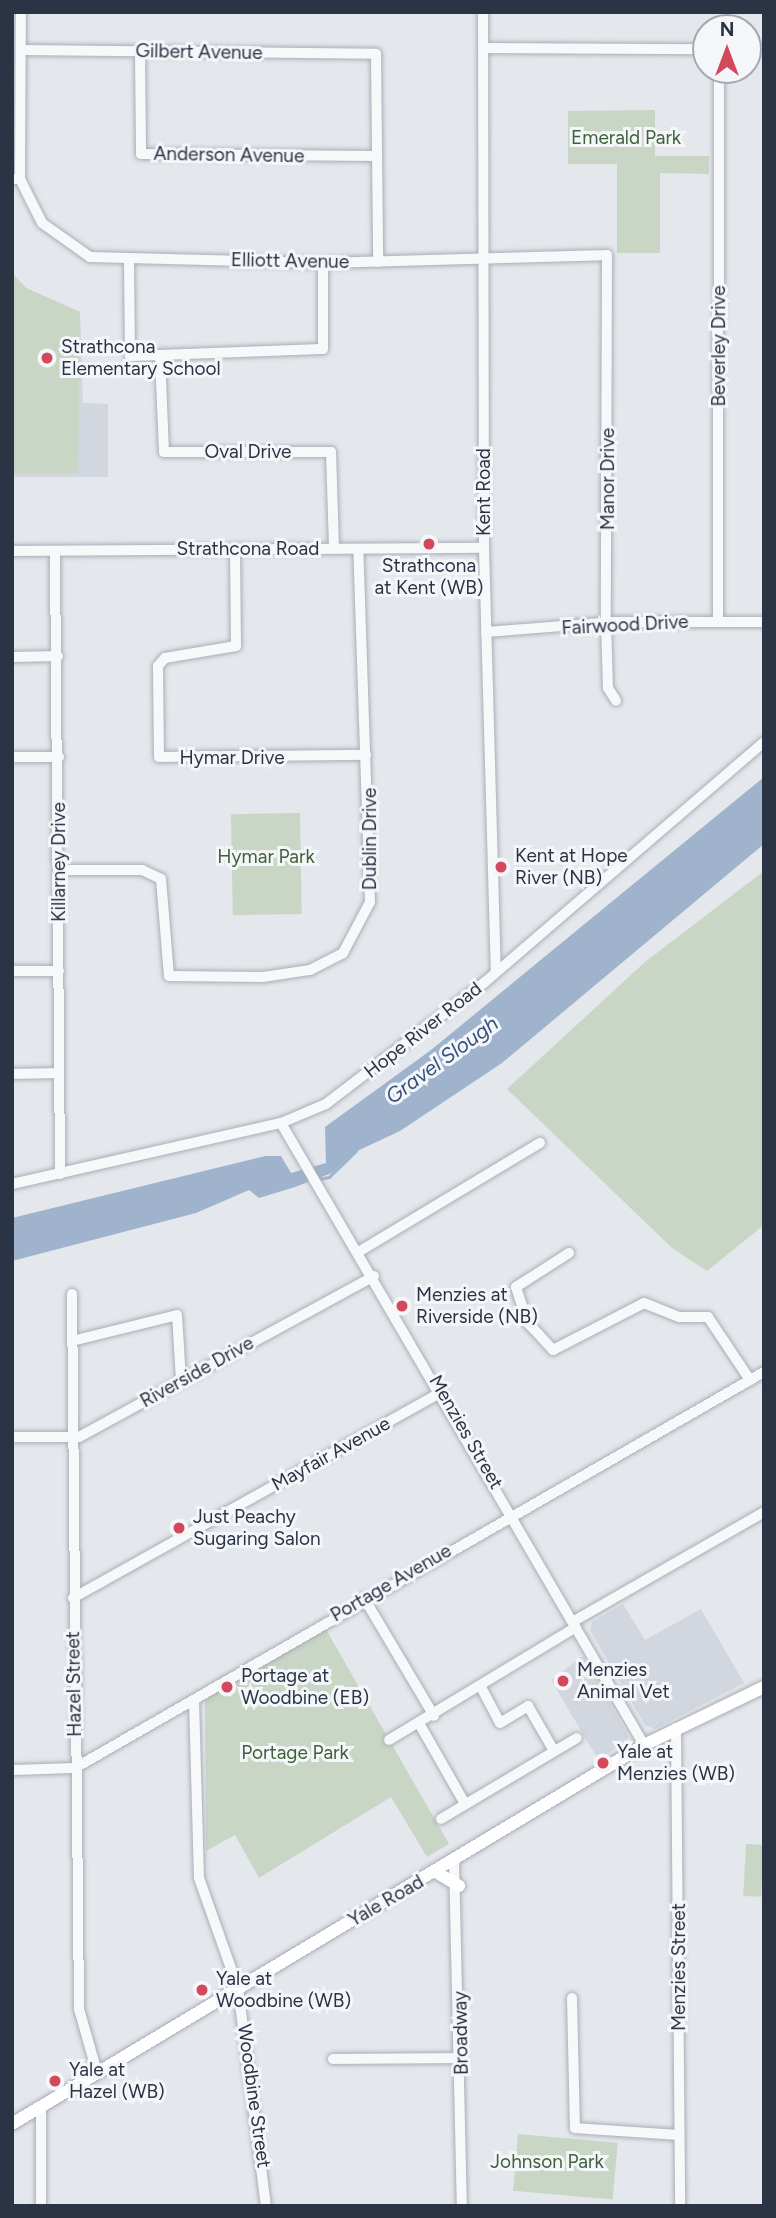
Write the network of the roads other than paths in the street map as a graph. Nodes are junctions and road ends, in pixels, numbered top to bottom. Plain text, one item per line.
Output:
1 (21, 12) edge
2 (483, 12) edge
3 (483, 48) junction
4 (21, 50) junction
5 (692, 50) edge
6 (140, 52) junction
7 (719, 84) edge
8 (377, 156) junction
9 (16, 179) edge
10 (607, 255) joint
11 (129, 261) junction
12 (484, 261) junction
13 (378, 262) junction
14 (323, 263) junction
15 (160, 356) junction
16 (484, 548) junction
17 (334, 549) junction
18 (358, 549) junction
19 (234, 550) junction
20 (12, 551) edge
21 (55, 551) junction
22 (606, 622) junction
23 (718, 622) junction
24 (764, 622) edge
25 (486, 632) junction
26 (58, 656) junction
27 (12, 657) edge
28 (616, 701) dead end
29 (764, 742) edge
30 (366, 755) junction
31 (12, 757) edge
32 (59, 757) junction
33 (59, 870) junction
34 (12, 971) edge
35 (59, 971) junction
36 (496, 972) junction
37 (12, 1073) edge
38 (59, 1073) junction
39 (281, 1123) junction
40 (540, 1143) dead end
41 (60, 1174) junction
42 (12, 1184) edge
43 (360, 1251) junction
44 (569, 1253) dead end
45 (374, 1276) junction
46 (72, 1294) dead end
47 (72, 1340) junction
48 (764, 1372) edge
49 (750, 1380) junction
50 (181, 1381) junction
51 (442, 1392) junction
52 (12, 1437) edge
53 (73, 1437) junction
54 (512, 1512) junction
55 (764, 1512) edge
56 (73, 1598) junction
57 (364, 1598) junction
58 (575, 1624) junction
59 (764, 1687) edge
60 (482, 1689) junction
61 (194, 1700) junction
62 (434, 1716) junction
63 (420, 1725) junction
64 (677, 1728) junction
65 (577, 1738) dead end
66 (389, 1740) dead end
67 (644, 1745) junction
68 (554, 1751) junction
69 (75, 1768) junction
70 (12, 1770) edge
71 (465, 1804) junction
72 (441, 1819) dead end
73 (454, 1861) junction
74 (436, 1872) junction
75 (459, 1886) junction
76 (238, 1988) junction
77 (572, 1998) dead end
78 (462, 2058) junction
79 (333, 2059) dead end
80 (97, 2072) junction
81 (41, 2106) junction
82 (12, 2124) edge
83 (678, 2135) junction
84 (41, 2206) edge
85 (266, 2206) edge
86 (463, 2206) edge
87 (680, 2206) edge

1 - 4 street
2 - 3 street, Kent Road
3 - 5 street
3 - 12 street, Kent Road
4 - 6 street, Gilbert Avenue
4 - 9 street
6 - 8 street, Gilbert Avenue
6 - 8 street, Anderson Avenue
7 - 23 street, Beverley Drive
8 - 13 street
9 - 11 street, Elliott Avenue
10 - 12 street, Elliott Avenue
10 - 22 street, Manor Drive
11 - 14 street, Elliott Avenue
11 - 15 street
12 - 13 street, Elliott Avenue
12 - 16 street, Kent Road
13 - 14 street, Elliott Avenue
14 - 15 street
15 - 17 street, Oval Drive
16 - 18 street, Strathcona Road
16 - 25 street, Kent Road
17 - 18 street, Strathcona Road
17 - 19 street, Strathcona Road
18 - 30 street, Dublin Drive
19 - 21 street, Strathcona Road
19 - 30 street, Hymar Drive
20 - 21 street, Strathcona Road
21 - 26 street, Killarney Drive
22 - 23 street, Fairwood Drive
22 - 25 street, Fairwood Drive
22 - 28 street, Manor Drive
23 - 24 street, Fairwood Drive
25 - 36 street, Kent Road
26 - 27 street
26 - 32 street, Killarney Drive
29 - 36 street, Hope River Road
30 - 33 street, Dublin Drive
31 - 32 street
32 - 33 street, Killarney Drive
33 - 35 street, Killarney Drive
34 - 35 street
35 - 38 street, Killarney Drive
36 - 39 street, Hope River Road
37 - 38 street
38 - 41 street, Killarney Drive
39 - 41 street, Hope River Road
39 - 43 street, Menzies Street
40 - 43 street
41 - 42 street, Hope River Road
43 - 45 street, Menzies Street
44 - 49 street
45 - 50 street, Riverside Drive
45 - 51 street, Menzies Street
46 - 47 street, Hazel Street
47 - 50 street
47 - 53 street, Hazel Street
48 - 49 street, Portage Avenue
49 - 54 street, Portage Avenue
50 - 53 street, Riverside Drive
51 - 54 street, Menzies Street
51 - 56 street, Mayfair Avenue
52 - 53 street, Riverside Drive
53 - 56 street, Hazel Street
54 - 57 street, Portage Avenue
54 - 58 street, Menzies Street
55 - 58 street
56 - 69 street, Hazel Street
57 - 61 street, Portage Avenue
57 - 62 street
58 - 60 street
58 - 67 street, Menzies Street
59 - 64 main road, Yale Road
60 - 62 street
60 - 68 street
61 - 69 street, Portage Avenue
61 - 76 street, Woodbine Street
62 - 63 street
63 - 66 street
63 - 71 street
64 - 67 main road, Yale Road
64 - 83 street, Menzies Street
65 - 68 street
67 - 73 main road, Yale Road
68 - 71 street
69 - 70 street, Portage Avenue
69 - 80 street, Hazel Street
71 - 72 street
73 - 74 main road, Yale Road
73 - 75 street, Broadway
74 - 75 main road
74 - 76 main road, Yale Road
75 - 78 street, Broadway
76 - 80 main road, Yale Road
76 - 85 street, Woodbine Street
77 - 83 street
78 - 79 street
78 - 86 street, Broadway
80 - 81 main road, Yale Road
81 - 82 main road, Yale Road
81 - 84 street
83 - 87 street, Menzies Street

